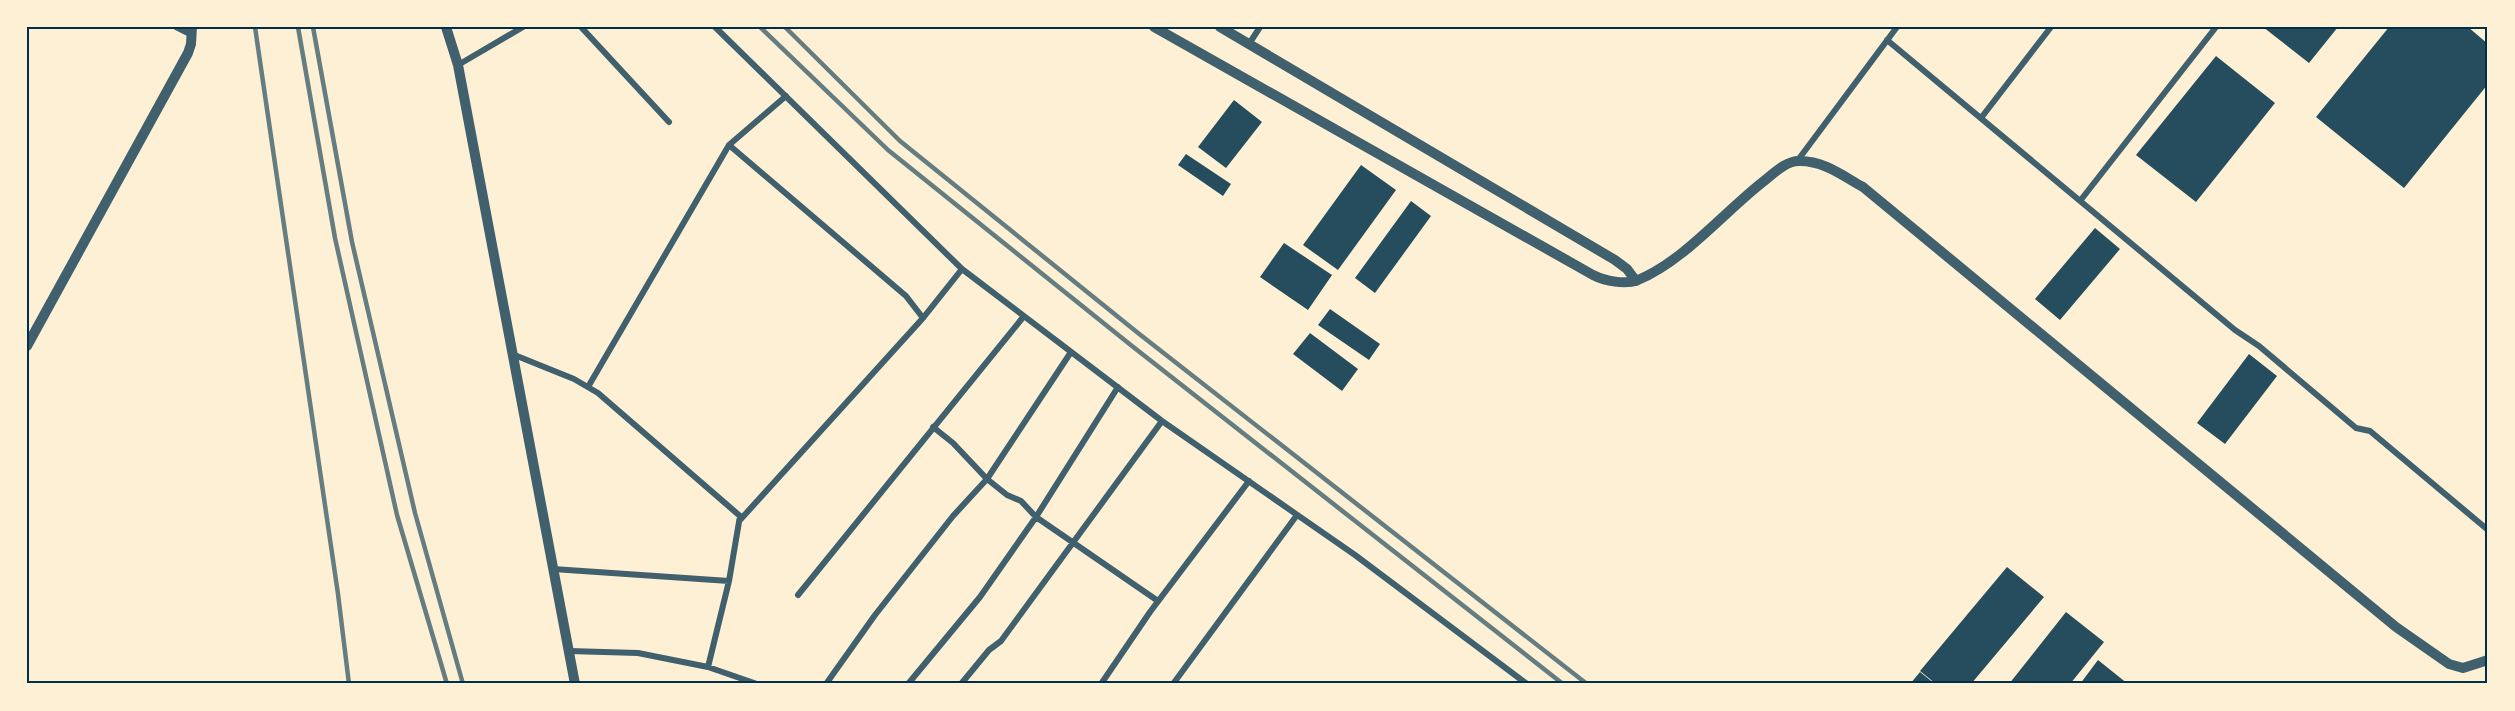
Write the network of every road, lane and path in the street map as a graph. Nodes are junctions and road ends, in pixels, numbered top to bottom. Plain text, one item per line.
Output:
1 (176, 27) edge
2 (446, 27) edge
3 (524, 27) edge
4 (581, 27) edge
5 (715, 27) edge
6 (1154, 27) edge
7 (1220, 27) edge
8 (1260, 27) edge
9 (1897, 27) edge
10 (2051, 27) edge
11 (2216, 27) edge
12 (193, 31) edge
13 (1887, 40) junction
14 (1249, 44) junction
15 (458, 65) junction
16 (786, 96) junction
17 (1981, 118) junction
18 (669, 122) dead end
19 (729, 145) junction
20 (1798, 160) junction
21 (2080, 201) junction
22 (962, 269) junction
23 (1636, 281) junction
24 (1024, 316) junction
25 (923, 318) junction
26 (27, 346) edge
27 (1071, 352) junction
28 (512, 354) junction
29 (588, 387) junction
30 (1118, 387) junction
31 (1162, 421) junction
32 (933, 427) junction
33 (987, 479) junction
34 (1249, 482) junction
35 (1297, 515) junction
36 (1036, 517) junction
37 (740, 520) junction
38 (2488, 530) edge
39 (1073, 543) junction
40 (553, 569) junction
41 (729, 581) junction
42 (798, 595) dead end
43 (1158, 601) junction
44 (569, 651) junction
45 (2488, 660) edge
46 (708, 667) junction
47 (575, 684) edge
48 (757, 684) edge
49 (826, 684) edge
50 (908, 684) edge
51 (961, 684) edge
52 (1101, 684) edge
53 (1173, 684) edge
54 (1527, 684) edge

1 - 12 street
2 - 15 street
3 - 15 street
4 - 18 street
5 - 16 street
6 - 23 street
7 - 14 street
8 - 14 street
9 - 13 street
10 - 17 street
11 - 21 street
12 - 26 street
13 - 17 street
13 - 20 street
14 - 23 street
15 - 28 street
16 - 19 street
16 - 22 street
17 - 21 street
19 - 25 street
19 - 29 street
20 - 23 street
20 - 45 street
21 - 38 street
22 - 24 street
22 - 25 street
24 - 27 street
24 - 32 street
25 - 37 street
27 - 30 street
27 - 33 street
28 - 29 street
28 - 40 street
29 - 37 street
30 - 31 street
30 - 36 street
31 - 34 street
31 - 39 street
32 - 33 street
32 - 42 street
33 - 36 street
33 - 49 street
34 - 35 street
34 - 43 street
35 - 53 street
35 - 54 street
36 - 39 street
36 - 50 street
37 - 41 street
39 - 43 street
39 - 51 street
40 - 41 street
40 - 44 street
41 - 46 street
43 - 52 street
44 - 46 street
44 - 47 street
46 - 48 street

